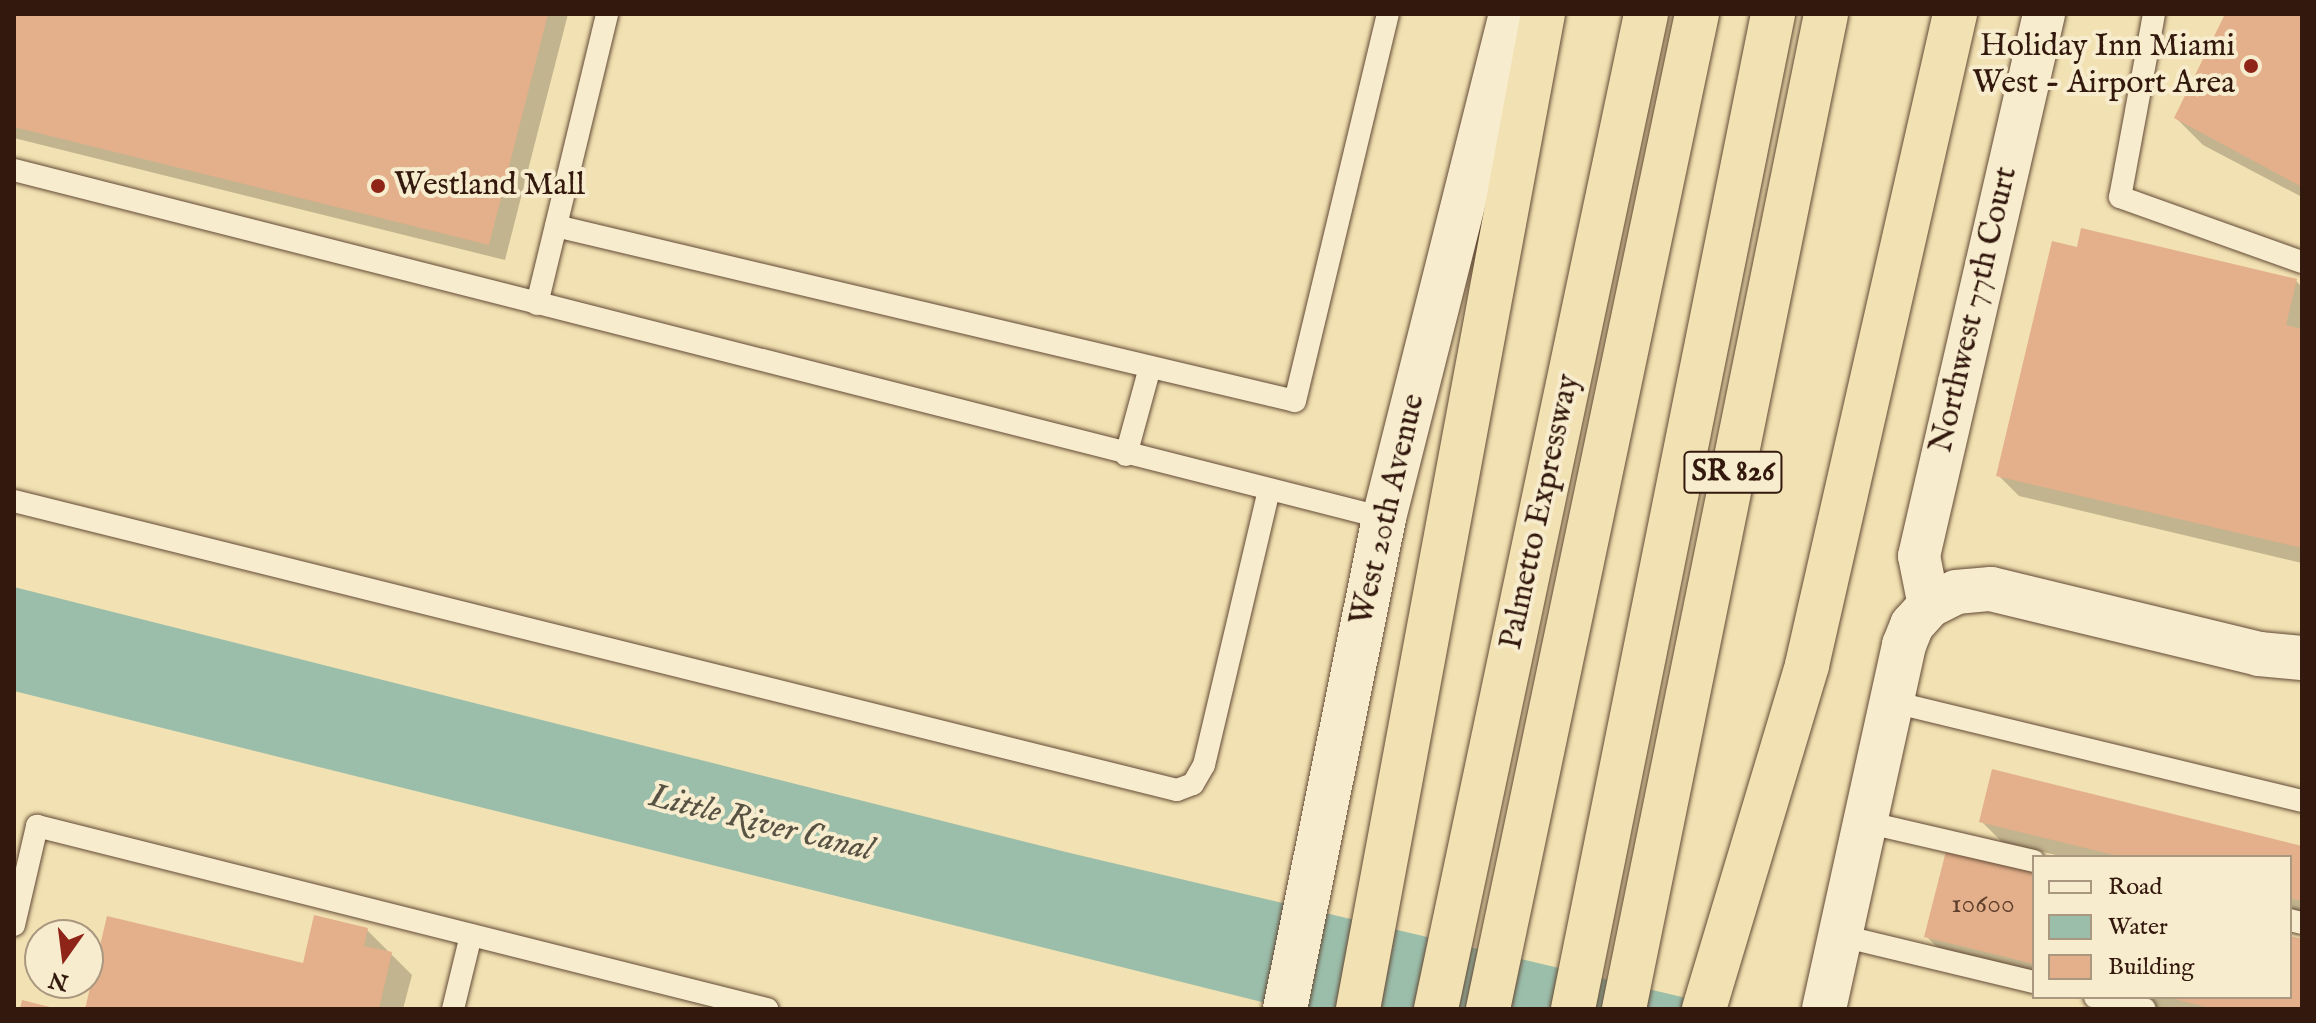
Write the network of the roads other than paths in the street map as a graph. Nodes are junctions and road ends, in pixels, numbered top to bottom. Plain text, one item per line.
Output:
1 (607, 14) edge
2 (1388, 14) edge
3 (1511, 14) edge
4 (1543, 14) edge
5 (1646, 14) edge
6 (1697, 14) edge
7 (1773, 14) edge
8 (1826, 14) edge
9 (1955, 14) edge
10 (2044, 14) edge
11 (2154, 14) edge
12 (14, 170) edge
13 (556, 226) junction
14 (2302, 262) edge
15 (537, 304) junction
16 (1150, 367) junction
17 (1126, 455) junction
18 (1269, 490) junction
19 (14, 501) edge
20 (1384, 518) junction
21 (1929, 606) junction
22 (2302, 658) edge
23 (1893, 702) junction
24 (2302, 801) edge
25 (1865, 822) junction
26 (2032, 861) edge
27 (14, 925) edge
28 (471, 935) junction
29 (1838, 935) junction
30 (2032, 982) edge
31 (2103, 999) edge
32 (453, 1009) edge
33 (767, 1009) edge
34 (1285, 1009) edge
35 (1358, 1009) edge
36 (1436, 1009) edge
37 (1488, 1009) edge
38 (1573, 1009) edge
39 (1624, 1009) edge
40 (1704, 1009) edge
41 (1824, 1009) edge
42 (2145, 1009) edge

1 - 13 lane
2 - 16 lane
3 - 20 street, West 20th Avenue
4 - 35 highway
5 - 36 highway, Palmetto Expressway
6 - 37 highway
7 - 38 highway
8 - 39 highway, SR 826
9 - 40 highway
10 - 21 street, Northwest 77th Court
11 - 14 lane
12 - 15 lane
13 - 15 lane
13 - 16 lane
15 - 17 lane
16 - 17 lane
17 - 18 lane
18 - 19 lane
18 - 20 lane
20 - 34 street, West 20th Avenue
21 - 22 street
21 - 23 street
23 - 24 lane
23 - 25 street
25 - 26 lane
25 - 29 street
27 - 28 lane
28 - 32 lane
28 - 33 lane
29 - 30 lane
29 - 41 street
31 - 42 lane

